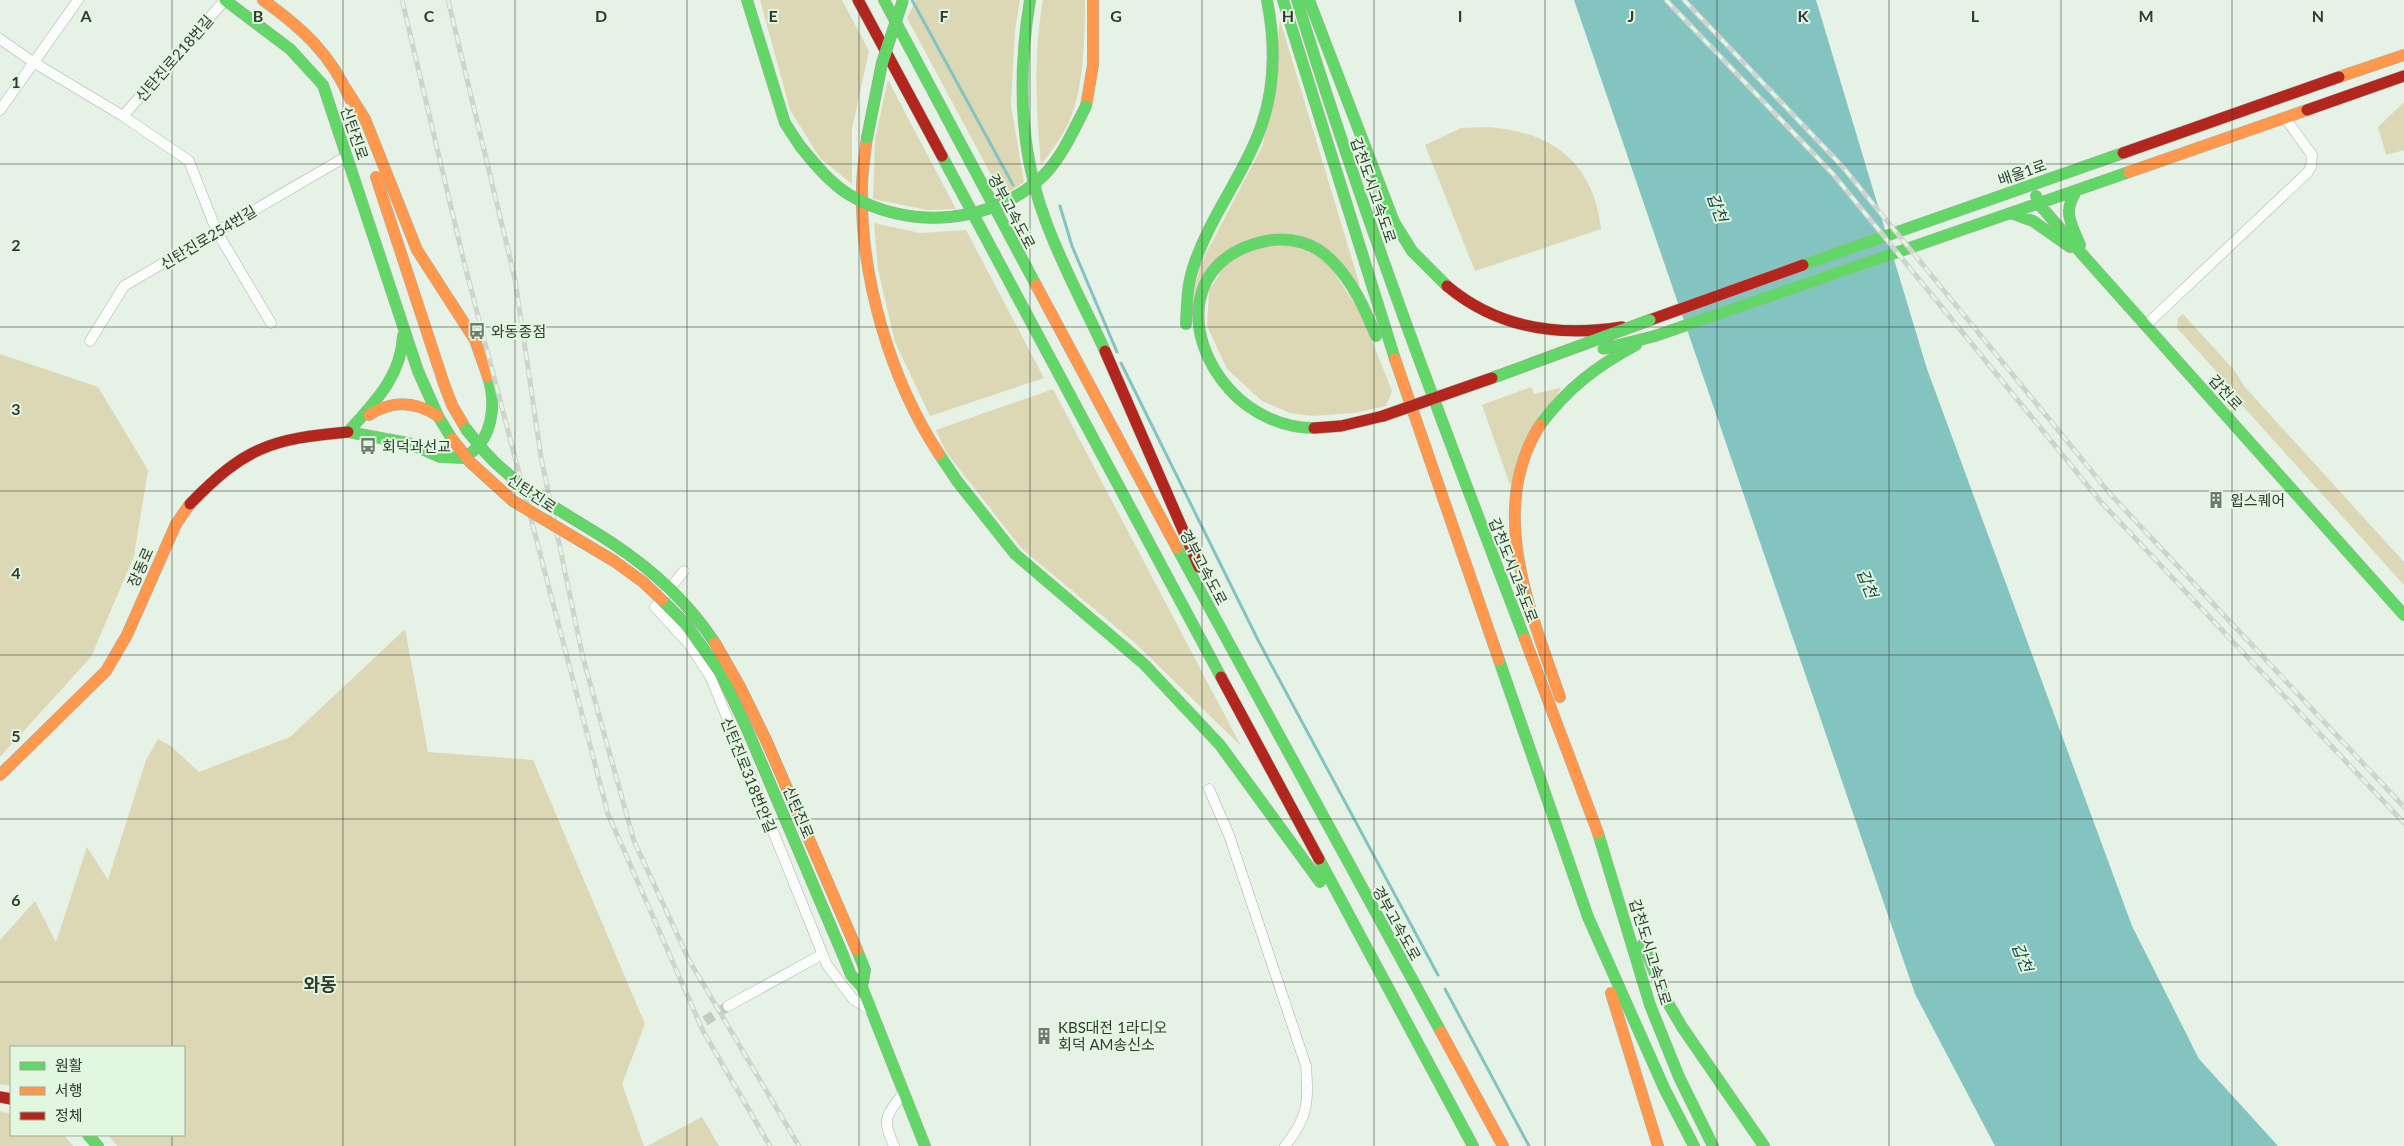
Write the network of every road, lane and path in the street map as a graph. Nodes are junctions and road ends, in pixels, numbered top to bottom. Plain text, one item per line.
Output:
1 (78, 0) edge
2 (225, 0) edge
3 (747, 0) edge
4 (858, 0) edge
5 (884, 0) edge
6 (903, 0) edge
7 (1030, 0) edge
8 (1093, 0) edge
9 (1267, 0) edge
10 (1283, 0) edge
11 (1297, 0) edge
12 (1309, 0) edge
13 (266, 1) edge
14 (0, 39) edge
15 (2404, 55) edge
16 (33, 62) junction
17 (2404, 76) edge
18 (346, 89) junction
19 (0, 110) edge
20 (123, 116) junction
21 (2285, 118) junction
22 (347, 156) junction
23 (2031, 185) junction
24 (2077, 190) junction
25 (2039, 204) junction
26 (2011, 214) junction
27 (217, 232) junction
28 (2082, 254) junction
29 (1650, 320) junction
30 (271, 324) dead end
31 (402, 324) junction
32 (2146, 325) junction
33 (1656, 336) junction
34 (90, 341) dead end
35 (438, 416) junction
36 (1385, 419) junction
37 (348, 432) junction
38 (1450, 510) junction
39 (684, 571) dead end
40 (2404, 615) edge
41 (1253, 690) junction
42 (0, 776) edge
43 (1208, 789) dead end
44 (1597, 828) junction
45 (1614, 881) junction
46 (1588, 917) junction
47 (1360, 938) junction
48 (821, 955) junction
49 (862, 987) junction
50 (728, 1006) tunnel mouth
51 (871, 1011) junction
52 (903, 1093) junction
53 (89, 1136) edge
54 (98, 1146) edge
55 (894, 1146) edge
56 (926, 1146) edge
57 (1286, 1146) edge
58 (1473, 1146) edge
59 (1503, 1146) edge
60 (1658, 1146) edge
61 (1694, 1146) edge
62 (1713, 1146) edge
63 (1764, 1146) edge

1 - 16 street
2 - 20 street, 신탄진로218번길
2 - 22 main road, 신탄진로
3 - 8 main road, bridge
4 - 47 main road
5 - 41 main road, 경부고속도로
6 - 47 main road, bridge
7 - 41 main road
9 - 36 main road
10 - 38 main road, 갑천도시고속도로
11 - 44 main road, 갑천도시고속도로
12 - 29 main road, bridge
13 - 18 main road, 신탄진로
14 - 16 street, 신탄진로218번길
15 - 23 main road, 배울1로
16 - 19 street
16 - 20 street, 신탄진로218번길
17 - 21 main road
18 - 37 main road, 장동로
18 - 49 main road, 신탄진로, bridge
20 - 27 street, 신탄진로218번길
21 - 24 main road
21 - 32 street
22 - 27 street, 신탄진로254번길
22 - 31 main road, 신탄진로
23 - 25 main road, 갑천로
23 - 29 main road, 배울1로
24 - 25 main road
24 - 28 main road
25 - 26 main road
25 - 28 main road, 갑천로
26 - 28 main road
26 - 33 main road
27 - 30 street, 신탄진로218번길
27 - 34 street, 신탄진로254번길
28 - 32 main road, 갑천로
29 - 36 main road, bridge
31 - 35 main road, 신탄진로
31 - 37 main road
32 - 40 main road, 갑천로
33 - 36 main road, bridge
33 - 44 main road, bridge
35 - 37 main road
35 - 49 main road, 신탄진로, bridge
36 - 38 main road
37 - 42 main road, 장동로
38 - 46 main road, 갑천도시고속도로
39 - 48 street, 신탄진로318번안길
41 - 59 main road, 경부고속도로
43 - 57 street
44 - 45 main road, 갑천도시고속도로
45 - 62 main road, 갑천도시고속도로
45 - 63 main road
46 - 60 main road
46 - 61 main road, 갑천도시고속도로
47 - 58 main road
48 - 50 street
48 - 51 street, 신탄진로318번안길
49 - 51 main road, 신탄진로
51 - 52 main road, 신탄진로
52 - 55 street
52 - 56 main road, 신탄진로
53 - 54 main road

